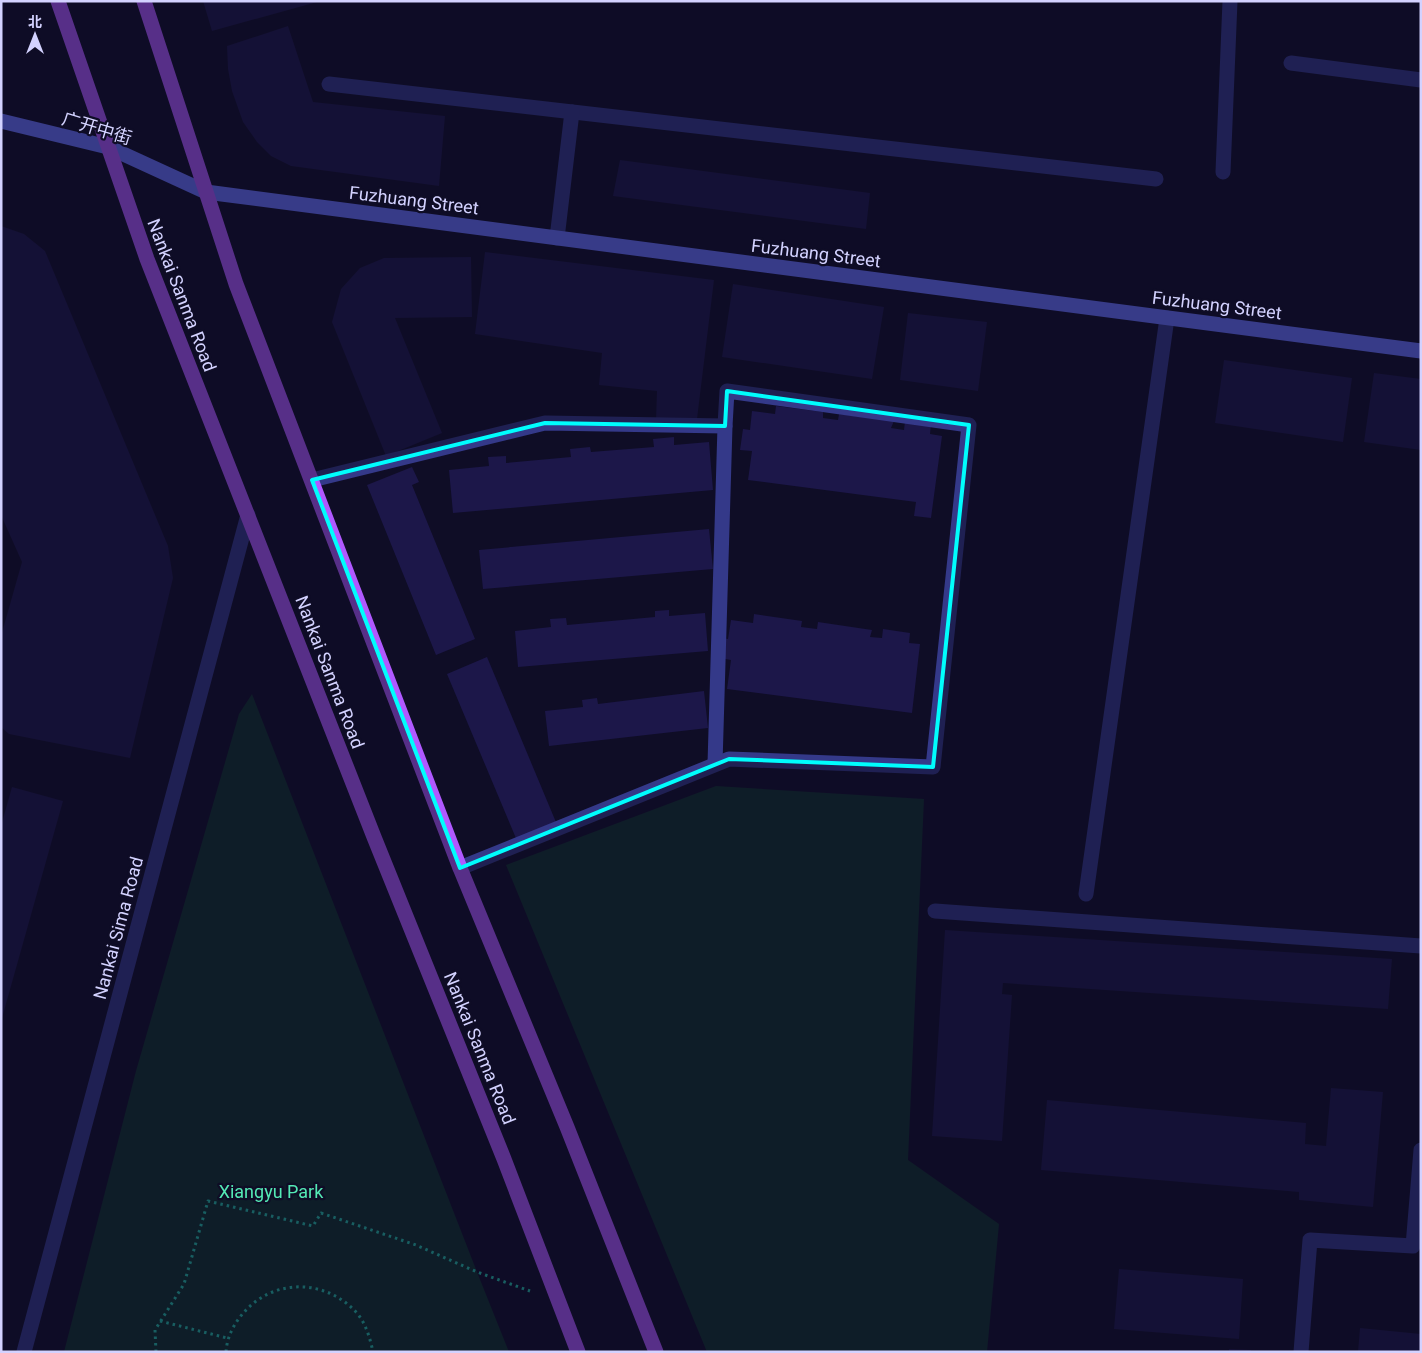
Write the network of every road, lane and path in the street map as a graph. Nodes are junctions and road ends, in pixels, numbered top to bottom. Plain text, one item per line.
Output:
1 (58, 1) edge
2 (144, 1) edge
3 (1230, 1) edge
4 (1291, 63) dead end
5 (1421, 80) edge
6 (329, 84) dead end
7 (572, 112) junction
8 (1, 121) edge
9 (108, 147) junction
10 (1223, 172) dead end
11 (1156, 179) dead end
12 (206, 192) junction
13 (557, 238) junction
14 (1167, 318) junction
15 (1421, 351) edge
16 (725, 426) junction
17 (312, 480) junction
18 (248, 515) junction
19 (715, 764) junction
20 (460, 868) junction
21 (1086, 894) dead end
22 (935, 911) dead end
23 (1421, 946) edge
24 (1421, 1150) edge
25 (1417, 1246) edge
26 (559, 1302) junction
27 (160, 1321) junction
28 (228, 1338) junction
29 (24, 1352) edge
30 (156, 1352) edge
31 (226, 1352) edge
32 (373, 1352) edge
33 (578, 1352) edge
34 (656, 1352) edge
35 (1302, 1352) edge

1 - 9 main road, Nankai Sanma Road
2 - 12 main road
3 - 10 street
4 - 5 street
6 - 7 street
7 - 11 street
7 - 13 street
8 - 9 street, 广开中街
9 - 12 street, 广开中街
9 - 18 main road, Nankai Sanma Road
12 - 13 street, Fuzhuang Street
12 - 17 main road
13 - 14 street, Fuzhuang Street
14 - 15 street, Fuzhuang Street
14 - 21 street
16 - 17 street
16 - 19 street
16 - 19 street
17 - 20 main road
18 - 26 main road, Nankai Sanma Road
18 - 29 street, Nankai Sima Road
19 - 20 street
20 - 34 main road
22 - 23 street
24 - 25 street
25 - 35 street
26 - 27 path
26 - 33 main road, Nankai Sanma Road
27 - 28 path
27 - 30 path
28 - 31 path
28 - 32 path

